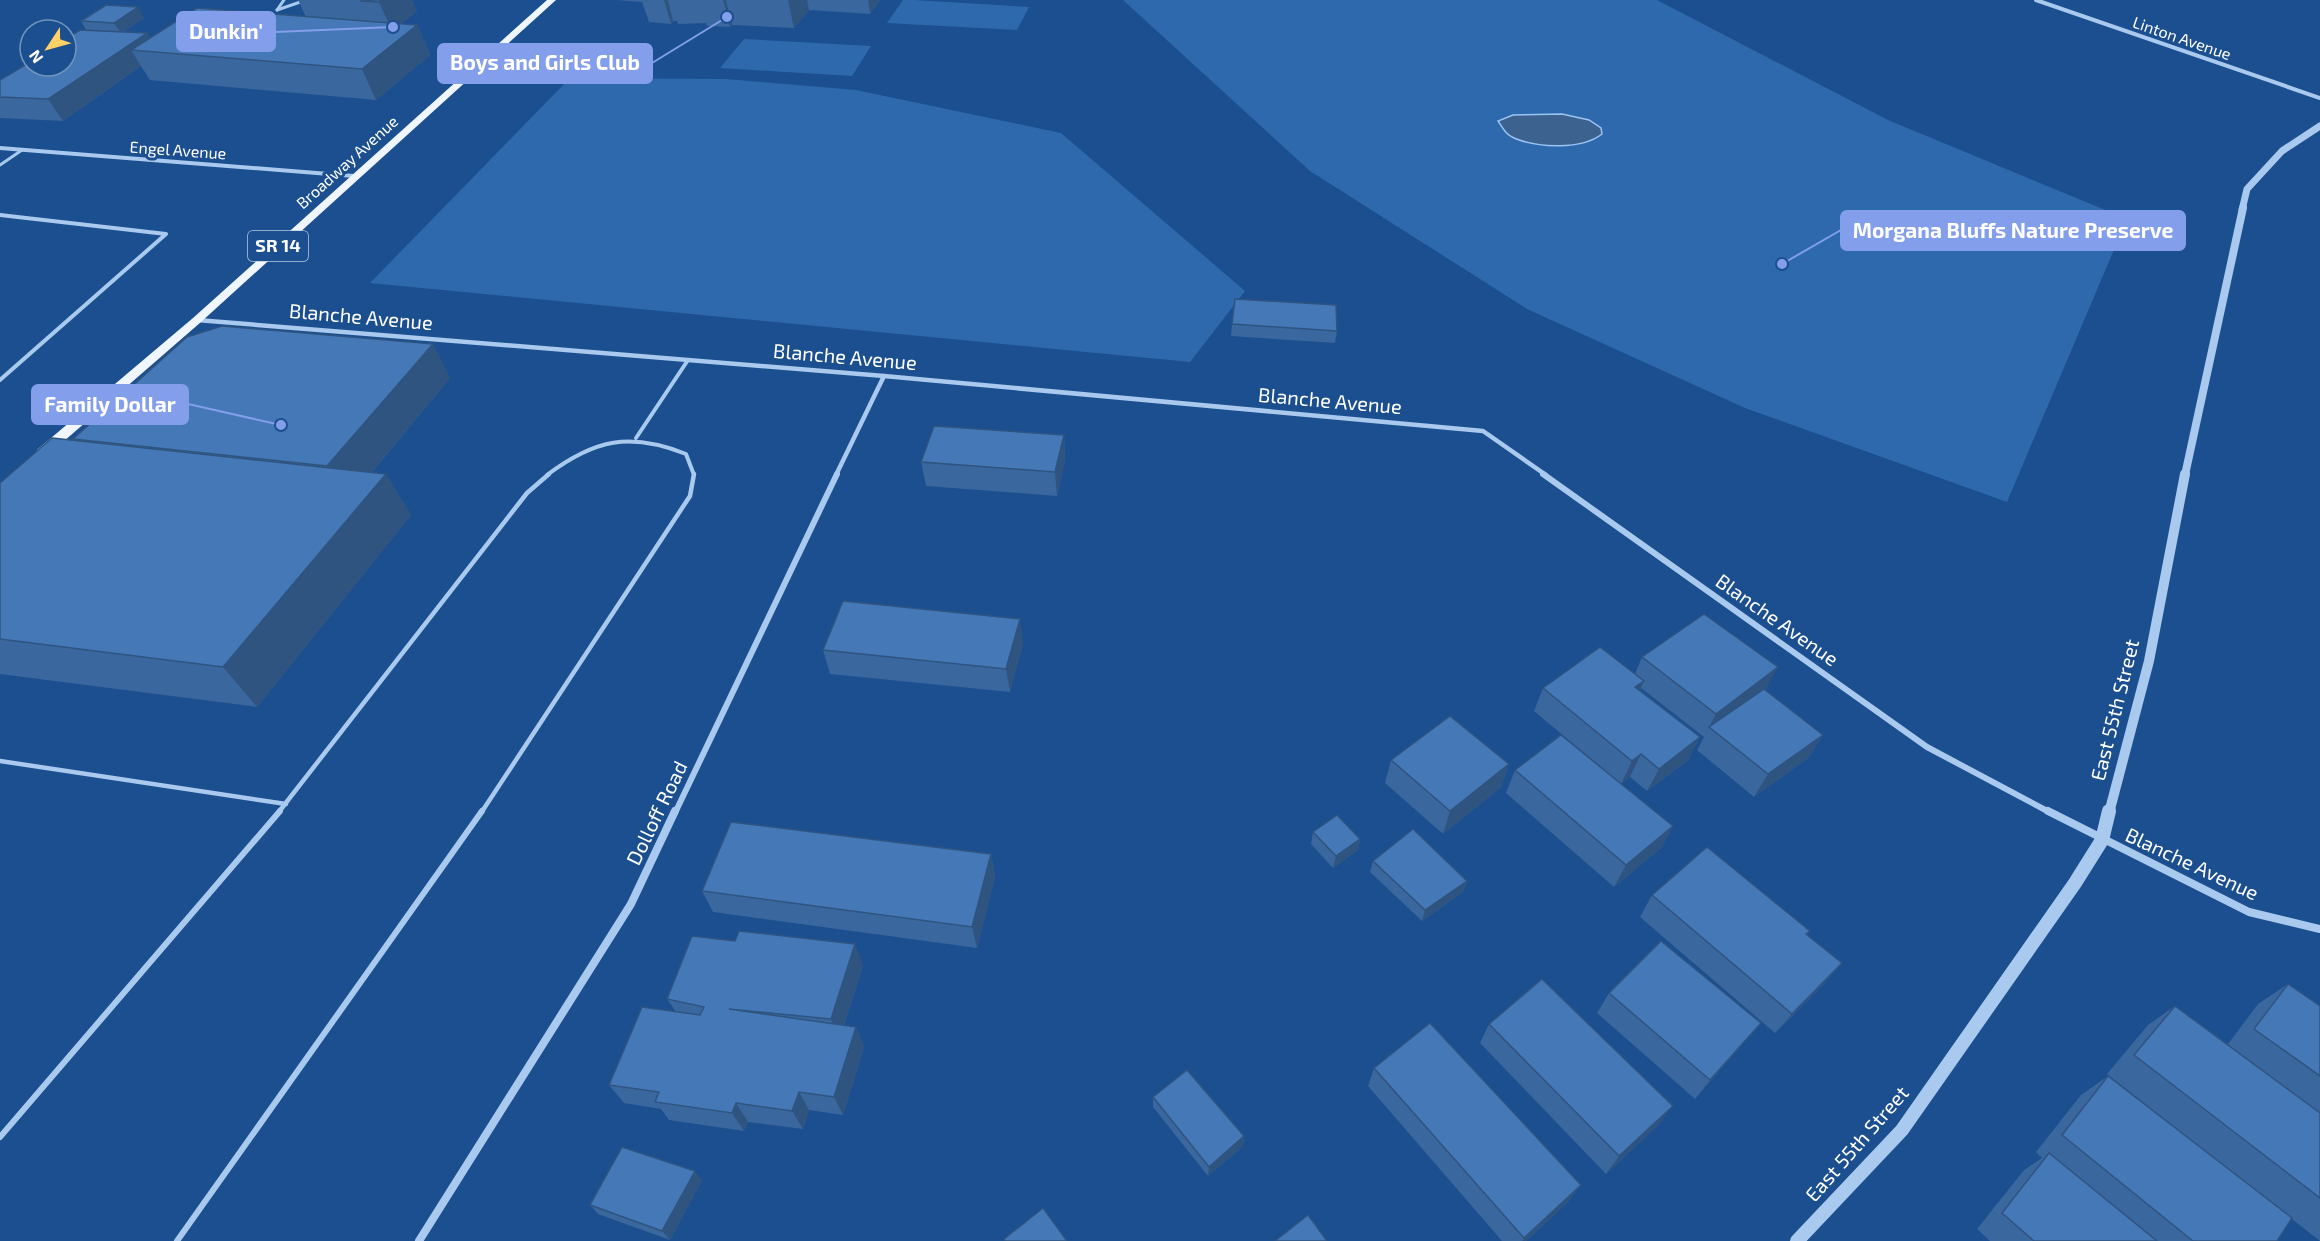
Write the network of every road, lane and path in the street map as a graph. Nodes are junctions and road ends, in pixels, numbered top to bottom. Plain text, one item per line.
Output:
1 (284, 0) edge
2 (306, 0) edge
3 (552, 0) edge
4 (2036, 0) edge
5 (2320, 98) edge
6 (2320, 126) edge
7 (0, 148) edge
8 (22, 150) junction
9 (0, 165) edge
10 (354, 176) junction
11 (0, 215) edge
12 (197, 320) junction
13 (688, 360) junction
14 (884, 376) junction
15 (0, 380) edge
16 (636, 438) junction
17 (35, 459) edge
18 (0, 761) edge
19 (286, 804) junction
20 (2102, 840) junction
21 (2320, 929) edge
22 (0, 1137) edge
23 (177, 1241) edge
24 (419, 1241) edge
25 (1797, 1241) edge

1 - 2 lane
3 - 10 main road, Broadway Avenue / SR 14
4 - 5 street, Linton Avenue
6 - 20 street, East 55th Street
7 - 8 street, Engel Avenue
8 - 9 lane
8 - 10 street, Engel Avenue
10 - 12 main road, Broadway Avenue / SR 14
11 - 15 lane
12 - 13 street, Blanche Avenue
12 - 17 main road, Broadway Avenue / SR 14
13 - 14 street, Blanche Avenue
13 - 16 lane
14 - 20 street, Blanche Avenue
14 - 24 street, Dolloff Road
16 - 19 lane
16 - 23 lane
18 - 19 lane
19 - 22 lane
20 - 21 street, Blanche Avenue
20 - 25 street, East 55th Street

